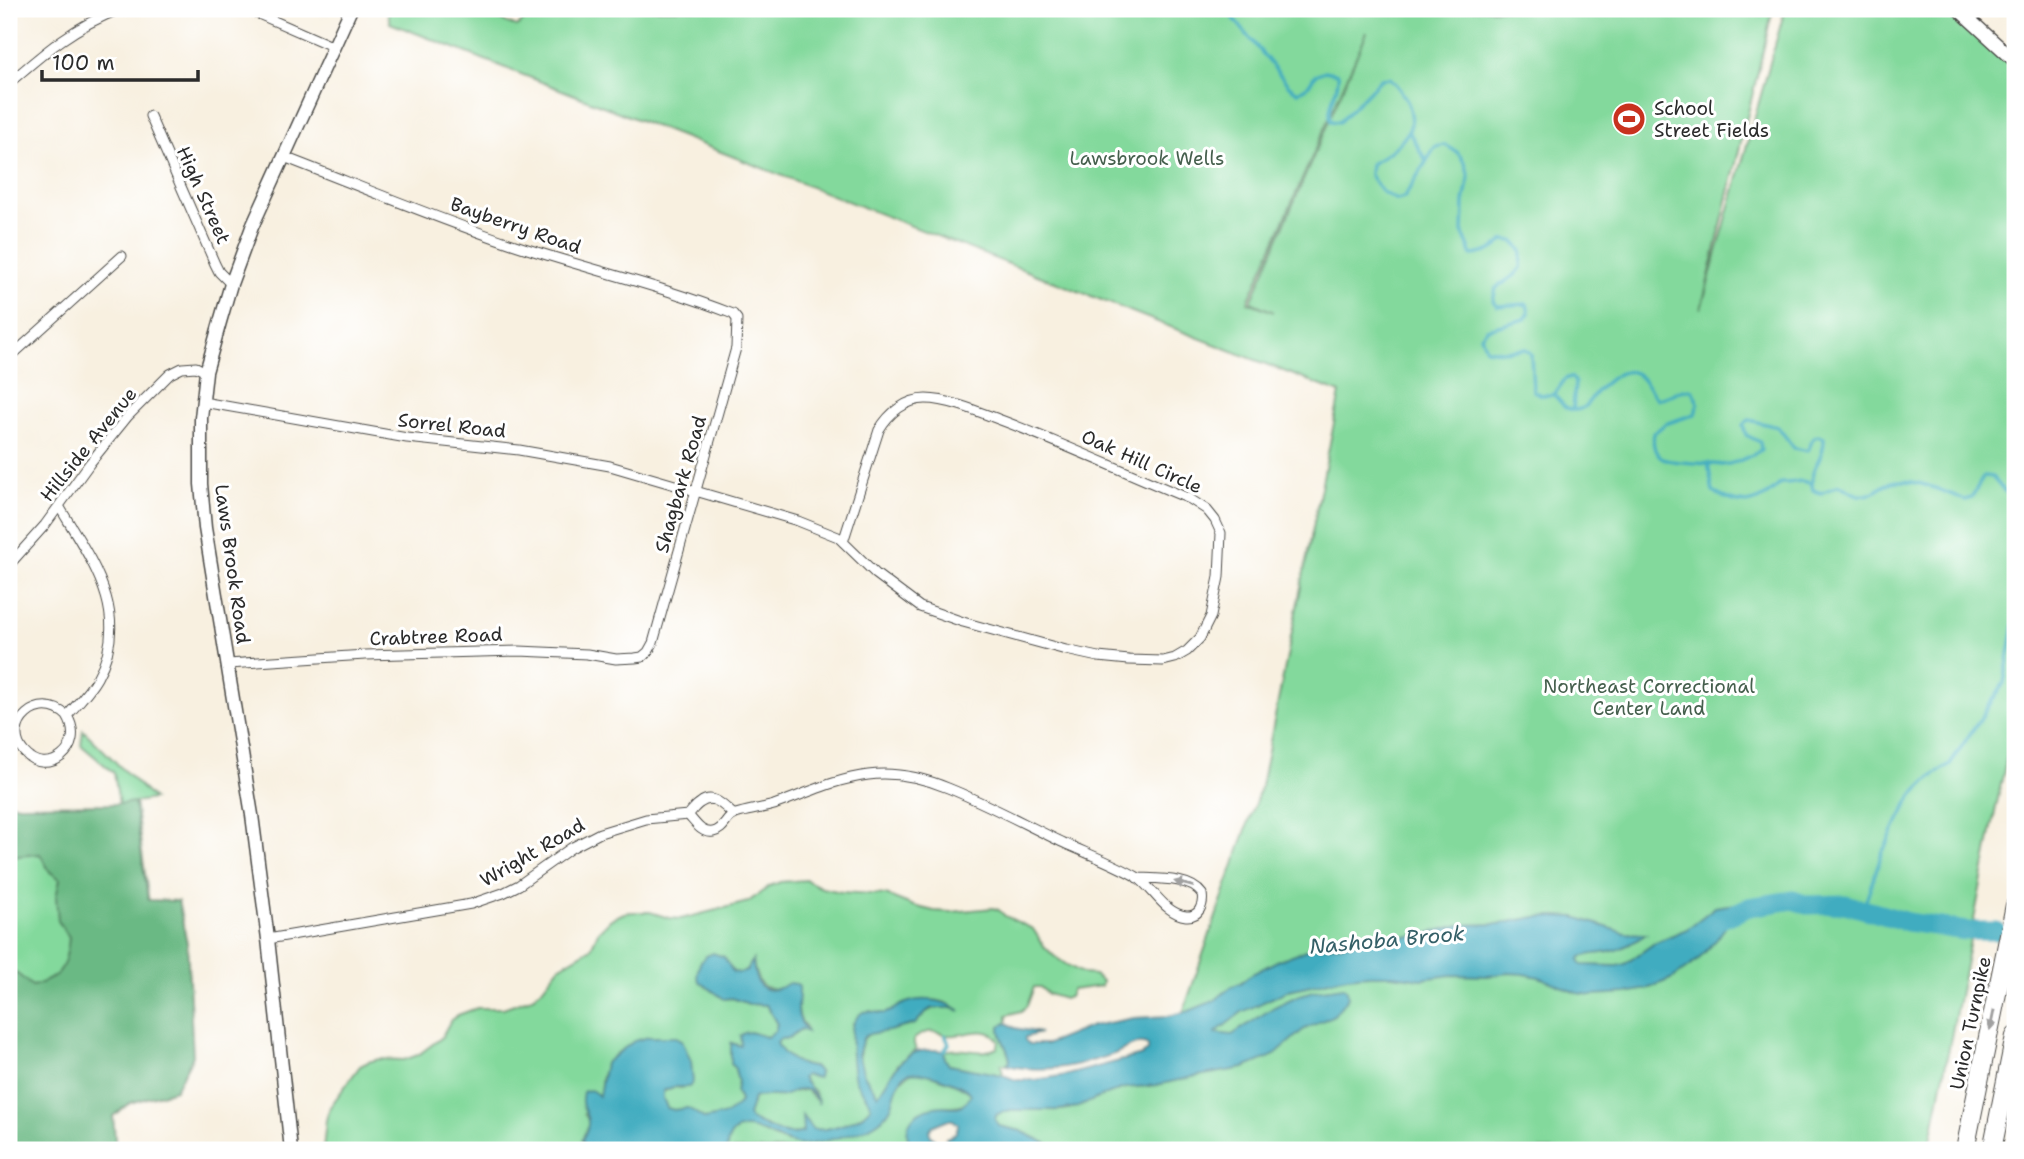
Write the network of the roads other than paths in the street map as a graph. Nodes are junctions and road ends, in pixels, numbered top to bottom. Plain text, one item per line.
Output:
1 (120, 9) edge
2 (247, 9) edge
3 (351, 9) edge
4 (1958, 9) edge
5 (334, 47) junction
6 (2015, 61) edge
7 (9, 83) edge
8 (150, 116) dead end
9 (284, 157) junction
10 (122, 256) dead end
11 (231, 284) junction
12 (737, 319) joint
13 (9, 358) edge
14 (206, 372) junction
15 (203, 402) junction
16 (696, 490) junction
17 (59, 506) junction
18 (843, 542) junction
19 (9, 565) edge
20 (644, 656) joint
21 (228, 664) junction
22 (66, 716) junction
23 (688, 815) junction
24 (734, 815) junction
25 (1137, 878) junction
26 (2015, 905) edge
27 (268, 939) junction
28 (2015, 1036) edge
29 (291, 1150) edge
30 (1965, 1150) edge
31 (1992, 1150) edge

1 - 7 street
2 - 5 street
3 - 5 street, Laws Brook Road
4 - 6 street
5 - 9 street, Laws Brook Road
8 - 11 street, High Street
9 - 11 street, Laws Brook Road
9 - 12 street, Bayberry Road
10 - 13 street
11 - 14 street, Laws Brook Road
12 - 16 street, Shagbark Road
14 - 15 street, Laws Brook Road
14 - 17 street, Hillside Avenue
15 - 16 street, Sorrel Road
15 - 21 street, Laws Brook Road
16 - 18 street, Oak Hill Circle
16 - 20 street, Shagbark Road
17 - 19 street, Hillside Avenue
17 - 22 street
18 - 18 street, Oak Hill Circle
20 - 21 street, Crabtree Road
21 - 27 street, Laws Brook Road
22 - 22 street
23 - 24 street, Wright Road
23 - 24 street
23 - 27 street, Wright Road
24 - 25 street
25 -> 25 street
26 -> 30 highway, Union Turnpike
27 - 29 street, Laws Brook Road
28 - 31 highway

